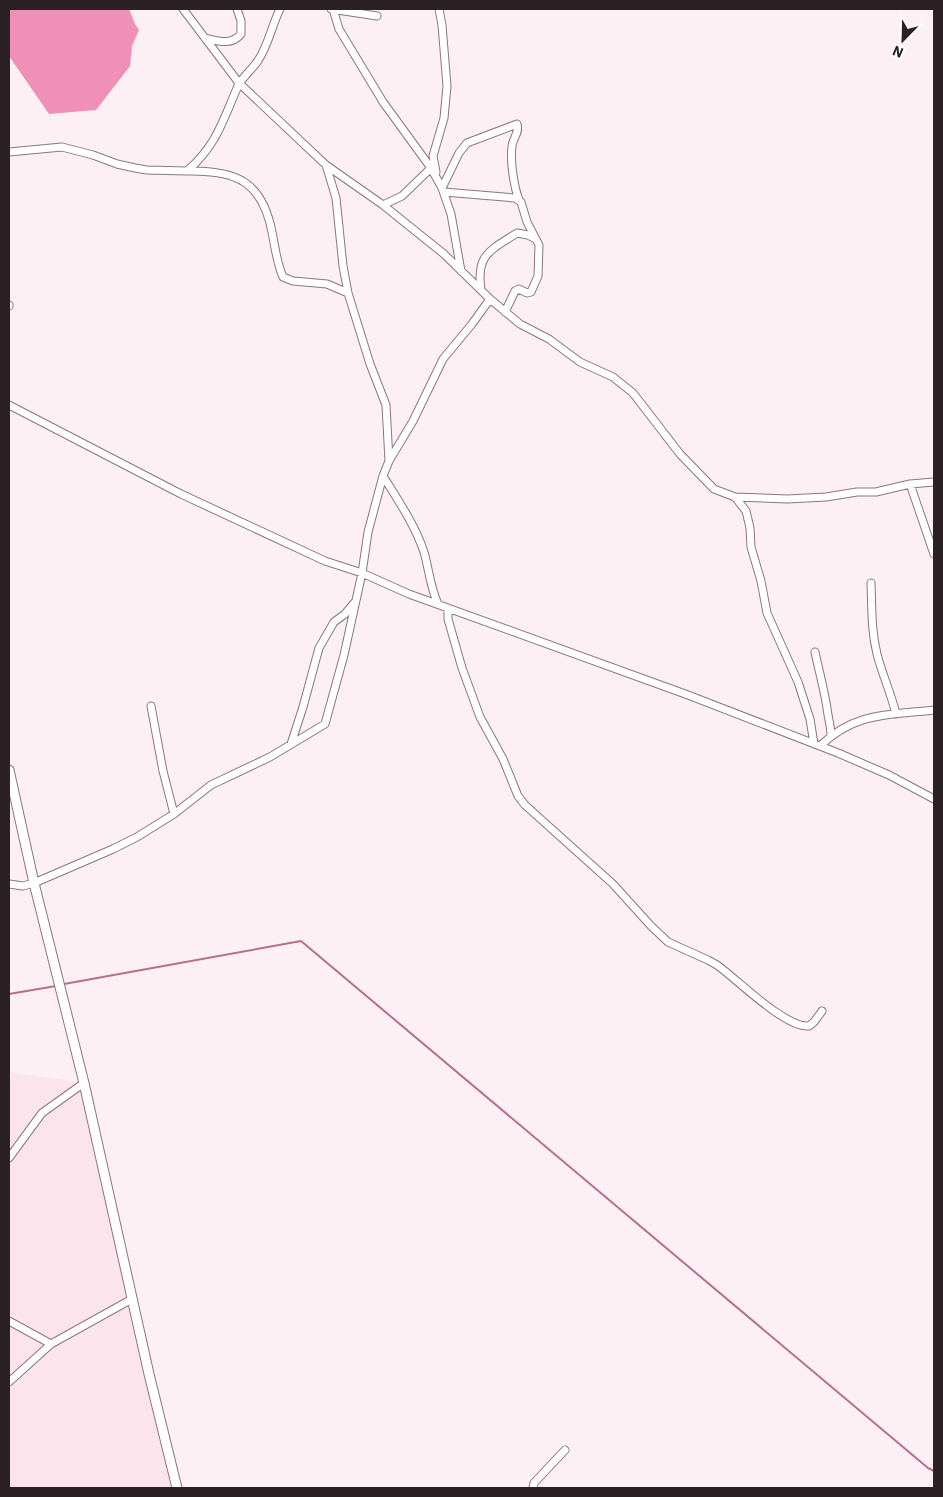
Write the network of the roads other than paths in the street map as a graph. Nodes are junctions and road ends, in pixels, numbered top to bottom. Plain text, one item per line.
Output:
1 (183, 9) edge
2 (238, 9) edge
3 (280, 9) edge
4 (332, 9) edge
5 (439, 9) edge
6 (377, 16) dead end
7 (205, 38) junction
8 (239, 83) junction
9 (11, 149) edge
10 (326, 165) junction
11 (431, 168) junction
12 (187, 171) junction
13 (437, 177) junction
14 (443, 190) junction
15 (520, 200) junction
16 (383, 205) junction
17 (536, 240) junction
18 (461, 271) junction
19 (481, 290) junction
20 (348, 293) junction
21 (490, 299) junction
22 (505, 312) junction
23 (9, 405) edge
24 (390, 461) junction
25 (383, 476) junction
26 (934, 482) edge
27 (910, 484) junction
28 (735, 497) junction
29 (934, 554) edge
30 (362, 573) junction
31 (871, 583) dead end
32 (356, 600) junction
33 (438, 604) junction
34 (448, 608) junction
35 (815, 652) dead end
36 (151, 706) dead end
37 (934, 710) edge
38 (896, 714) junction
39 (831, 736) junction
40 (290, 745) junction
41 (817, 745) junction
42 (9, 770) edge
43 (11, 791) edge
44 (934, 799) edge
45 (174, 814) junction
46 (34, 883) junction
47 (9, 884) edge
48 (822, 1010) dead end
49 (84, 1083) junction
50 (9, 1158) edge
51 (132, 1299) junction
52 (9, 1322) edge
53 (52, 1344) junction
54 (9, 1382) edge
55 (565, 1450) dead end
56 (176, 1488) edge
57 (532, 1488) edge

1 - 7 street
2 - 7 street
3 - 8 street
4 - 6 street
4 - 11 street
5 - 13 street
7 - 8 street
8 - 10 street
8 - 12 street
9 - 12 street
10 - 16 street
10 - 20 street
11 - 13 street
11 - 16 street
12 - 20 street
13 - 14 street
14 - 15 street
14 - 15 street
14 - 18 street
15 - 17 street
16 - 18 street
17 - 19 street
17 - 22 street
18 - 19 street
19 - 21 street
20 - 24 street
21 - 22 street
21 - 24 street
22 - 28 street
23 - 30 street
24 - 25 street
25 - 30 street
25 - 33 street
26 - 27 street
27 - 28 street
27 - 29 street
28 - 41 street
30 - 32 street
30 - 33 street
31 - 38 street
32 - 40 street
32 - 40 street
33 - 34 street
34 - 41 street
34 - 48 street
35 - 39 street
36 - 45 street
37 - 38 street
38 - 39 street
39 - 41 street
40 - 45 street
41 - 44 street
42 - 43 street
43 - 46 street
45 - 46 street
46 - 47 street
46 - 49 street
49 - 50 street
49 - 51 street
51 - 53 street
51 - 56 street
52 - 53 street
53 - 54 street
55 - 57 street

